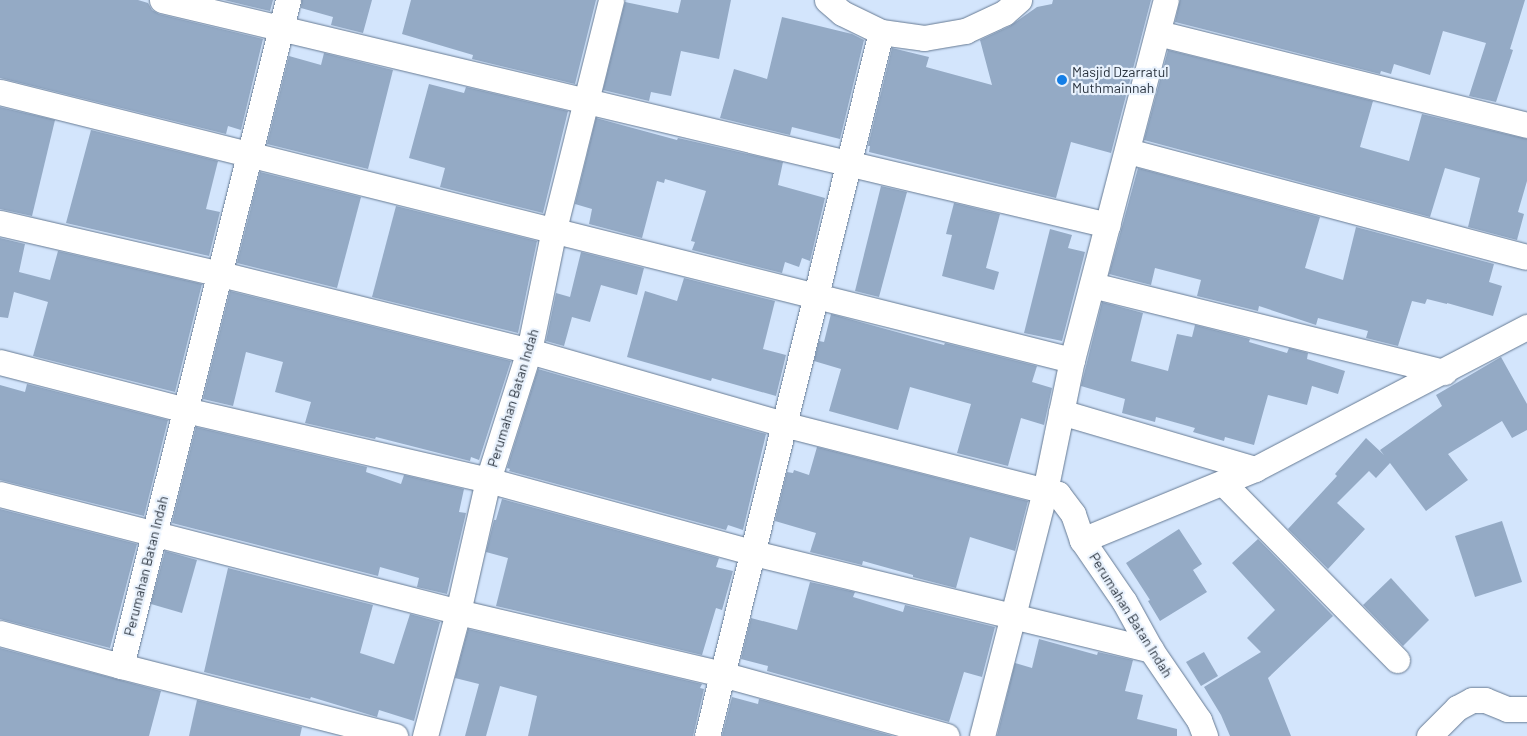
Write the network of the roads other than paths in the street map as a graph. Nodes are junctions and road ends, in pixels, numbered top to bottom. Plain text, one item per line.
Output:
1 (162, 0) edge
2 (288, 0) edge
3 (610, 0) edge
4 (827, 0) edge
5 (1018, 0) edge
6 (1166, 0) edge
7 (280, 28) junction
8 (881, 32) junction
9 (1158, 34) junction
10 (0, 92) edge
11 (586, 101) junction
12 (1527, 125) edge
13 (1128, 151) junction
14 (249, 155) junction
15 (850, 164) junction
16 (0, 223) edge
17 (1108, 225) junction
18 (554, 229) junction
19 (1526, 253) edge
20 (221, 274) junction
21 (1092, 285) junction
22 (816, 295) junction
23 (1527, 327) edge
24 (529, 351) junction
25 (1072, 360) junction
26 (0, 362) edge
27 (1444, 372) junction
28 (185, 410) junction
29 (1061, 412) junction
30 (783, 424) junction
31 (1255, 469) junction
32 (488, 480) junction
33 (1224, 484) junction
34 (1052, 492) junction
35 (0, 494) edge
36 (153, 535) junction
37 (1082, 540) junction
38 (754, 553) junction
39 (458, 612) junction
40 (1013, 616) junction
41 (0, 633) edge
42 (1151, 650) junction
43 (1397, 660) dead end
44 (120, 666) junction
45 (722, 674) junction
46 (1527, 709) edge
47 (395, 736) edge
48 (425, 736) edge
49 (707, 736) edge
50 (947, 736) edge
51 (982, 736) edge
52 (1205, 736) edge
53 (1429, 736) edge

1 - 7 street
2 - 7 street, Perumahan Batan Indah
3 - 11 street, Perumahan Batan Indah
4 - 8 street
5 - 8 street
6 - 9 street
7 - 11 street
7 - 14 street, Perumahan Batan Indah
8 - 15 street
9 - 12 street
9 - 13 street
10 - 14 street
11 - 15 street
11 - 18 street, Perumahan Batan Indah
13 - 17 street
13 - 19 street
14 - 18 street
14 - 20 street, Perumahan Batan Indah
15 - 17 street
15 - 22 street
16 - 20 street
17 - 21 street
18 - 22 street
18 - 24 street, Perumahan Batan Indah
20 - 24 street
20 - 28 street, Perumahan Batan Indah
21 - 25 street
21 - 27 street
22 - 25 street
22 - 30 street
23 - 27 street
24 - 30 street
24 - 32 street, Perumahan Batan Indah
25 - 29 street
26 - 28 street
27 - 31 street
28 - 32 street
28 - 36 street, Perumahan Batan Indah
29 - 31 street
29 - 34 street
30 - 34 street
30 - 38 street
31 - 33 street
32 - 38 street
32 - 39 street, Perumahan Batan Indah
33 - 37 street
33 - 43 street
34 - 37 street, Perumahan Batan Indah
34 - 40 street
35 - 36 street
36 - 39 street
36 - 44 street, Perumahan Batan Indah
37 - 42 street, Perumahan Batan Indah
38 - 40 street
38 - 45 street
39 - 45 street
39 - 48 street, Perumahan Batan Indah
40 - 42 street
40 - 51 street
41 - 44 street
42 - 52 street, Perumahan Batan Indah
44 - 47 street
45 - 49 street
45 - 50 street
46 - 53 street

